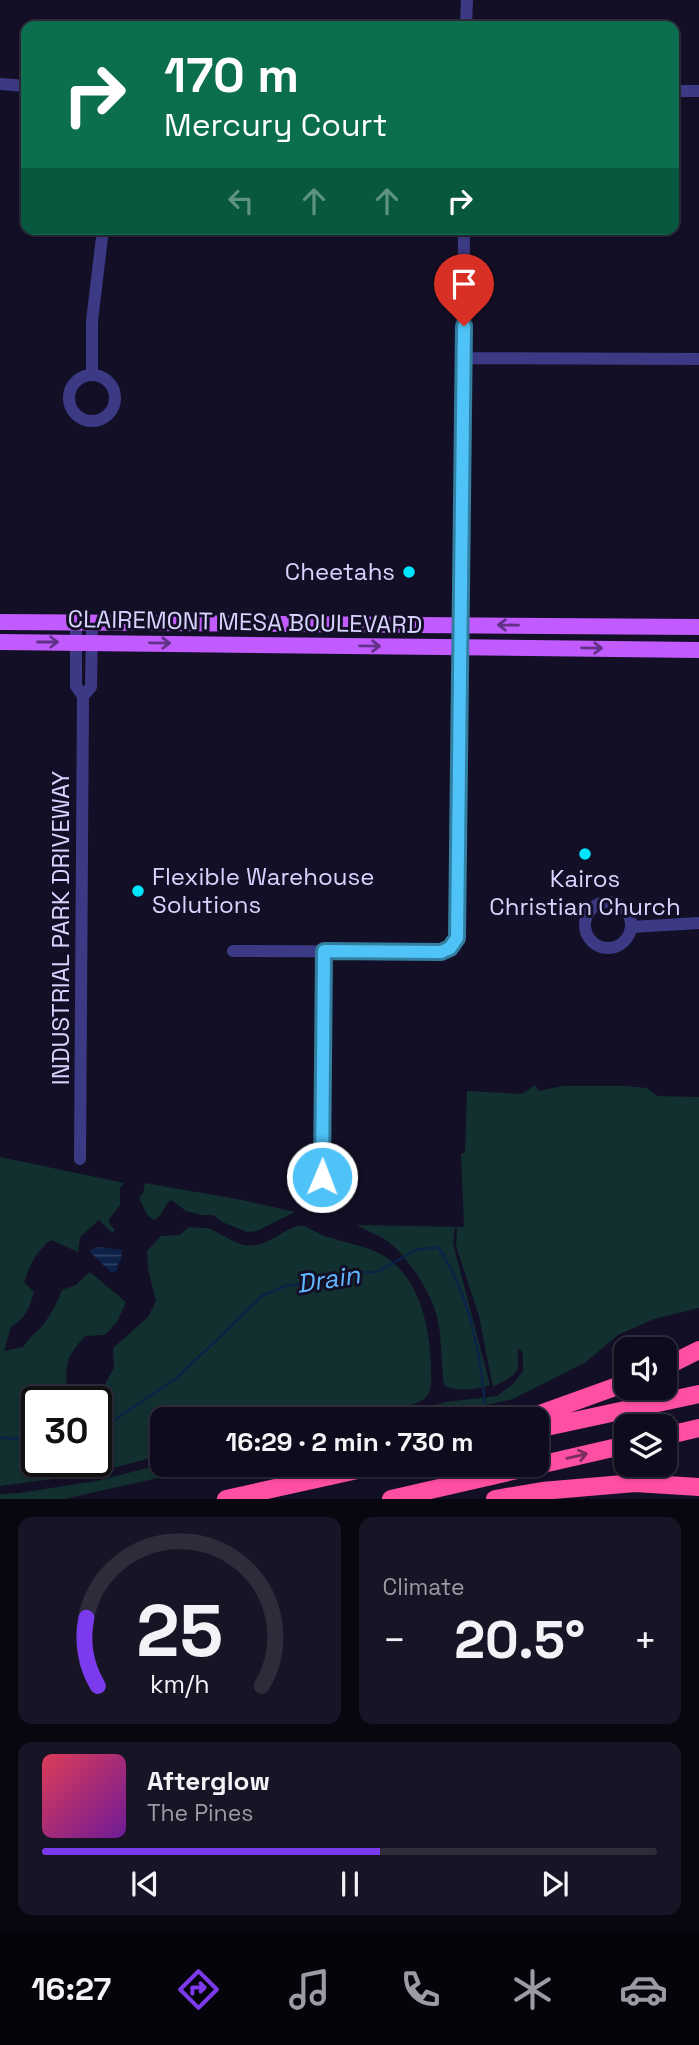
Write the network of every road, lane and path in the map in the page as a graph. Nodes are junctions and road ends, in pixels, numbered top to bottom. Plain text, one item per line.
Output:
1 (467, 0) edge
2 (466, 21) edge
3 (0, 84) edge
4 (21, 86) edge
5 (679, 91) edge
6 (699, 91) edge
7 (102, 235) edge
8 (464, 235) edge
9 (464, 358) junction
10 (699, 359) edge
11 (92, 375) dead end
12 (0, 622) edge
13 (84, 623) junction
14 (461, 625) junction
15 (699, 627) edge
16 (0, 642) edge
17 (84, 642) junction
18 (461, 647) junction
19 (699, 649) edge
20 (699, 923) edge
21 (631, 927) dead end
22 (233, 951) dead end
23 (324, 951) junction
24 (80, 1159) dead end
25 (322, 1177) dead end
26 (699, 1350) edge
27 (677, 1361) edge
28 (614, 1387) edge
29 (699, 1394) edge
30 (549, 1411) edge
31 (549, 1427) edge
32 (699, 1428) edge
33 (677, 1433) edge
34 (614, 1448) edge
35 (326, 1477) edge
36 (699, 1487) edge
37 (226, 1499) edge
38 (391, 1499) edge
39 (495, 1499) edge

1 - 2 street
3 - 4 street
5 - 6 street
7 - 11 street
8 - 9 street
9 - 10 street
9 - 14 street
12 - 13 main road, CLAIREMONT MESA BOULEVARD
13 - 14 main road, CLAIREMONT MESA BOULEVARD
13 - 17 street, INDUSTRIAL PARK DRIVEWAY
15 -> 14 main road, CLAIREMONT MESA BOULEVARD
14 - 18 street
16 -> 17 main road, CLAIREMONT MESA BOULEVARD
17 -> 18 main road, CLAIREMONT MESA BOULEVARD
17 - 24 street, INDUSTRIAL PARK DRIVEWAY
18 -> 19 main road, CLAIREMONT MESA BOULEVARD
18 - 23 street
20 - 21 street
22 - 23 street
23 - 25 street
26 - 27 highway
28 - 30 highway
29 - 31 highway
32 - 33 highway
38 -> 34 highway
35 - 37 highway
36 - 39 highway

